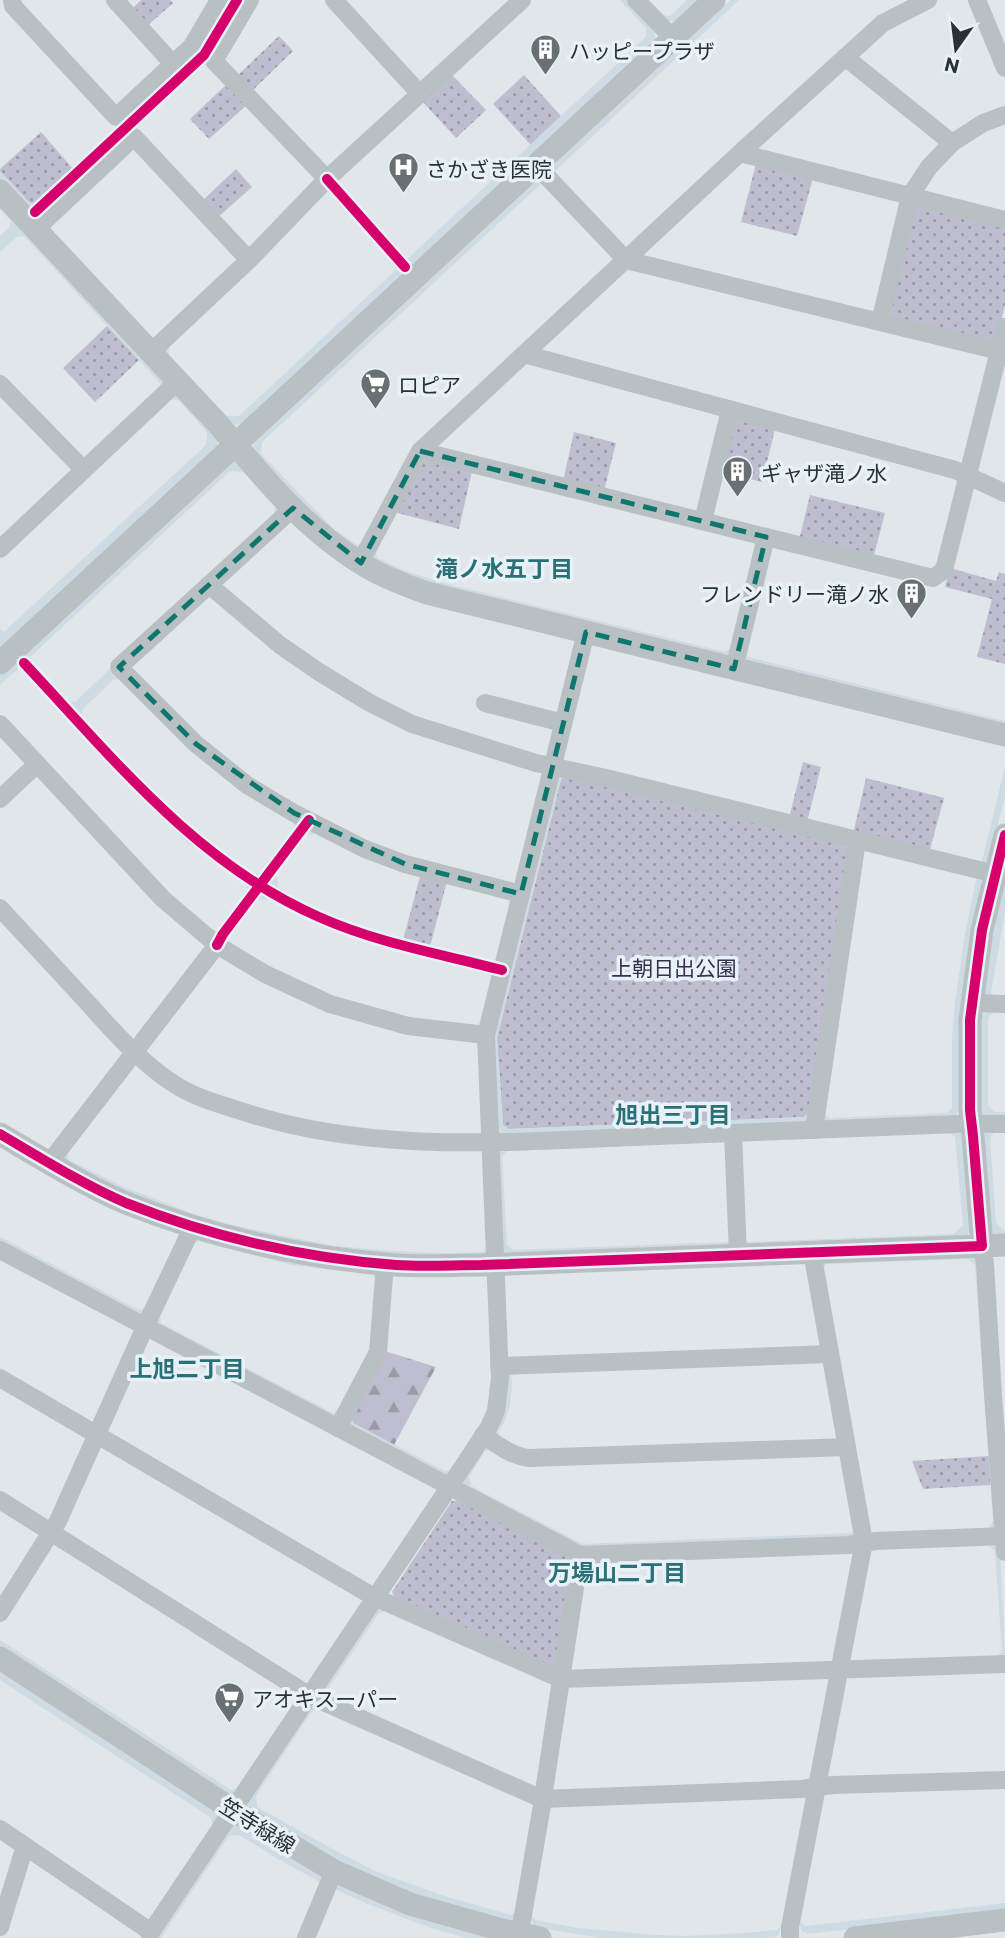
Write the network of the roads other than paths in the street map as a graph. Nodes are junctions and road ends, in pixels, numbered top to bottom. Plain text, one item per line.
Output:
1 (12, 0) edge
2 (115, 0) edge
3 (219, 0) edge
4 (250, 0) edge
5 (334, 0) edge
6 (522, 0) edge
7 (636, 0) edge
8 (715, 0) edge
9 (928, 0) edge
10 (977, 0) edge
11 (673, 37) junction
12 (845, 57) junction
13 (173, 64) junction
14 (1005, 68) edge
15 (420, 94) junction
16 (1005, 115) edge
17 (952, 143) junction
18 (740, 153) junction
19 (536, 165) junction
20 (327, 179) junction
21 (0, 191) edge
22 (910, 196) junction
23 (1005, 220) edge
24 (36, 229) junction
25 (248, 260) junction
26 (626, 260) junction
27 (880, 322) junction
28 (1005, 327) edge
29 (999, 351) junction
30 (150, 353) junction
31 (524, 354) junction
32 (177, 382) junction
33 (0, 384) edge
34 (730, 410) junction
35 (235, 444) junction
36 (420, 451) junction
37 (84, 470) junction
38 (968, 475) junction
39 (1005, 494) edge
40 (293, 508) junction
41 (702, 521) junction
42 (766, 537) junction
43 (0, 549) edge
44 (360, 563) junction
45 (209, 585) junction
46 (586, 632) junction
47 (0, 663) edge
48 (734, 669) junction
49 (485, 703) dead end
50 (563, 723) junction
51 (0, 724) edge
52 (1005, 735) edge
53 (37, 764) junction
54 (552, 766) junction
55 (0, 799) edge
56 (1005, 835) edge
57 (857, 841) junction
58 (995, 874) junction
59 (521, 894) junction
60 (0, 908) edge
61 (217, 945) junction
62 (971, 1003) junction
63 (1005, 1004) edge
64 (486, 1035) junction
65 (134, 1053) junction
66 (972, 1124) junction
67 (1005, 1124) edge
68 (814, 1130) junction
69 (0, 1133) edge
70 (733, 1133) junction
71 (491, 1142) junction
72 (49, 1163) junction
73 (193, 1226) junction
74 (1005, 1245) edge
75 (982, 1246) junction
76 (0, 1250) edge
77 (812, 1252) junction
78 (738, 1255) junction
79 (385, 1264) junction
80 (496, 1264) junction
81 (145, 1327) junction
82 (998, 1341) edge
83 (830, 1354) junction
84 (499, 1366) junction
85 (0, 1378) edge
86 (999, 1395) edge
87 (338, 1428) junction
88 (97, 1434) junction
89 (482, 1436) junction
90 (847, 1447) junction
91 (450, 1485) junction
92 (1003, 1491) edge
93 (0, 1500) edge
94 (51, 1533) junction
95 (1005, 1541) edge
96 (864, 1542) junction
97 (580, 1555) junction
98 (374, 1597) junction
99 (0, 1613) edge
100 (0, 1658) edge
101 (1005, 1664) edge
102 (840, 1670) junction
103 (561, 1679) junction
104 (310, 1696) junction
105 (1005, 1780) edge
106 (817, 1787) junction
107 (542, 1799) junction
108 (233, 1810) junction
109 (0, 1829) edge
110 (25, 1846) junction
111 (334, 1871) junction
112 (1005, 1920) edge
113 (0, 1926) edge
114 (151, 1935) edge
115 (526, 1937) edge
116 (306, 1938) edge
117 (790, 1938) edge
118 (855, 1938) edge

1 - 13 street
2 - 13 street
3 - 13 street
4 - 20 street
5 - 15 street
6 - 15 street
7 - 11 street
8 - 11 street
9 - 12 street
10 - 14 street
11 - 19 street
12 - 17 street
12 - 18 street
15 - 20 street
16 - 17 street
17 - 22 street
18 - 22 street
18 - 26 street
19 - 26 street
19 - 35 street
20 - 25 street
21 - 24 street
22 - 23 street
22 - 27 street
24 - 25 street
24 - 30 street
25 - 30 street
26 - 27 street
26 - 31 street
27 - 29 street
28 - 29 street
29 - 38 street
30 - 32 street
31 - 34 street
31 - 36 street
32 - 35 street
32 - 37 street
33 - 37 street
34 - 38 street
34 - 41 street
35 - 40 street
35 - 47 street
36 - 41 street
36 - 44 street
37 - 43 street
38 - 39 street
38 - 42 street
40 - 44 street
40 - 45 street
41 - 42 street
42 - 48 street
44 - 46 street
45 - 54 street
45 - 59 street
46 - 48 street
46 - 50 street
48 - 52 street
49 - 50 street
50 - 54 street
51 - 53 street
53 - 55 street
53 - 61 street
54 - 57 street
54 - 59 street
56 - 58 street
57 - 58 street
57 - 68 street
58 - 62 street
59 - 64 street
60 - 65 street
61 - 64 street
61 - 65 street
62 - 63 street
62 - 66 street
64 - 71 street
65 - 71 street
65 - 72 street
66 - 67 street
66 - 68 street
66 - 75 street
68 - 70 street
69 - 72 street
70 - 71 street
70 - 78 street
71 - 80 street
72 - 73 street
73 - 79 street
73 - 81 street
74 - 75 street
75 - 77 street
75 - 82 street
76 - 81 street
77 - 78 street
77 - 83 street
78 - 80 street
79 - 80 street
79 - 87 street
80 - 84 street
81 - 87 street
81 - 88 street
82 - 86 street
83 - 84 street
83 - 90 street
84 - 89 street
85 - 88 street
86 - 92 street
87 - 91 street
88 - 94 street
88 - 98 street
89 - 90 street
89 - 91 street
90 - 96 street
91 - 97 street
91 - 98 street
92 - 95 street
93 - 94 street
94 - 99 street
94 - 104 street
95 - 96 street
96 - 97 street
96 - 102 street
97 - 103 street
98 - 103 street
98 - 104 street
100 - 108 street, 笠寺緑線
101 - 102 street
102 - 103 street
102 - 106 street
103 - 107 street
104 - 107 street
104 - 108 street
105 - 106 street
106 - 107 street
106 - 117 street
107 - 115 street
108 - 111 street, 笠寺緑線
108 - 114 street
109 - 110 street
110 - 113 street
110 - 114 street
111 - 115 street, 笠寺緑線
111 - 116 street
112 - 118 street

